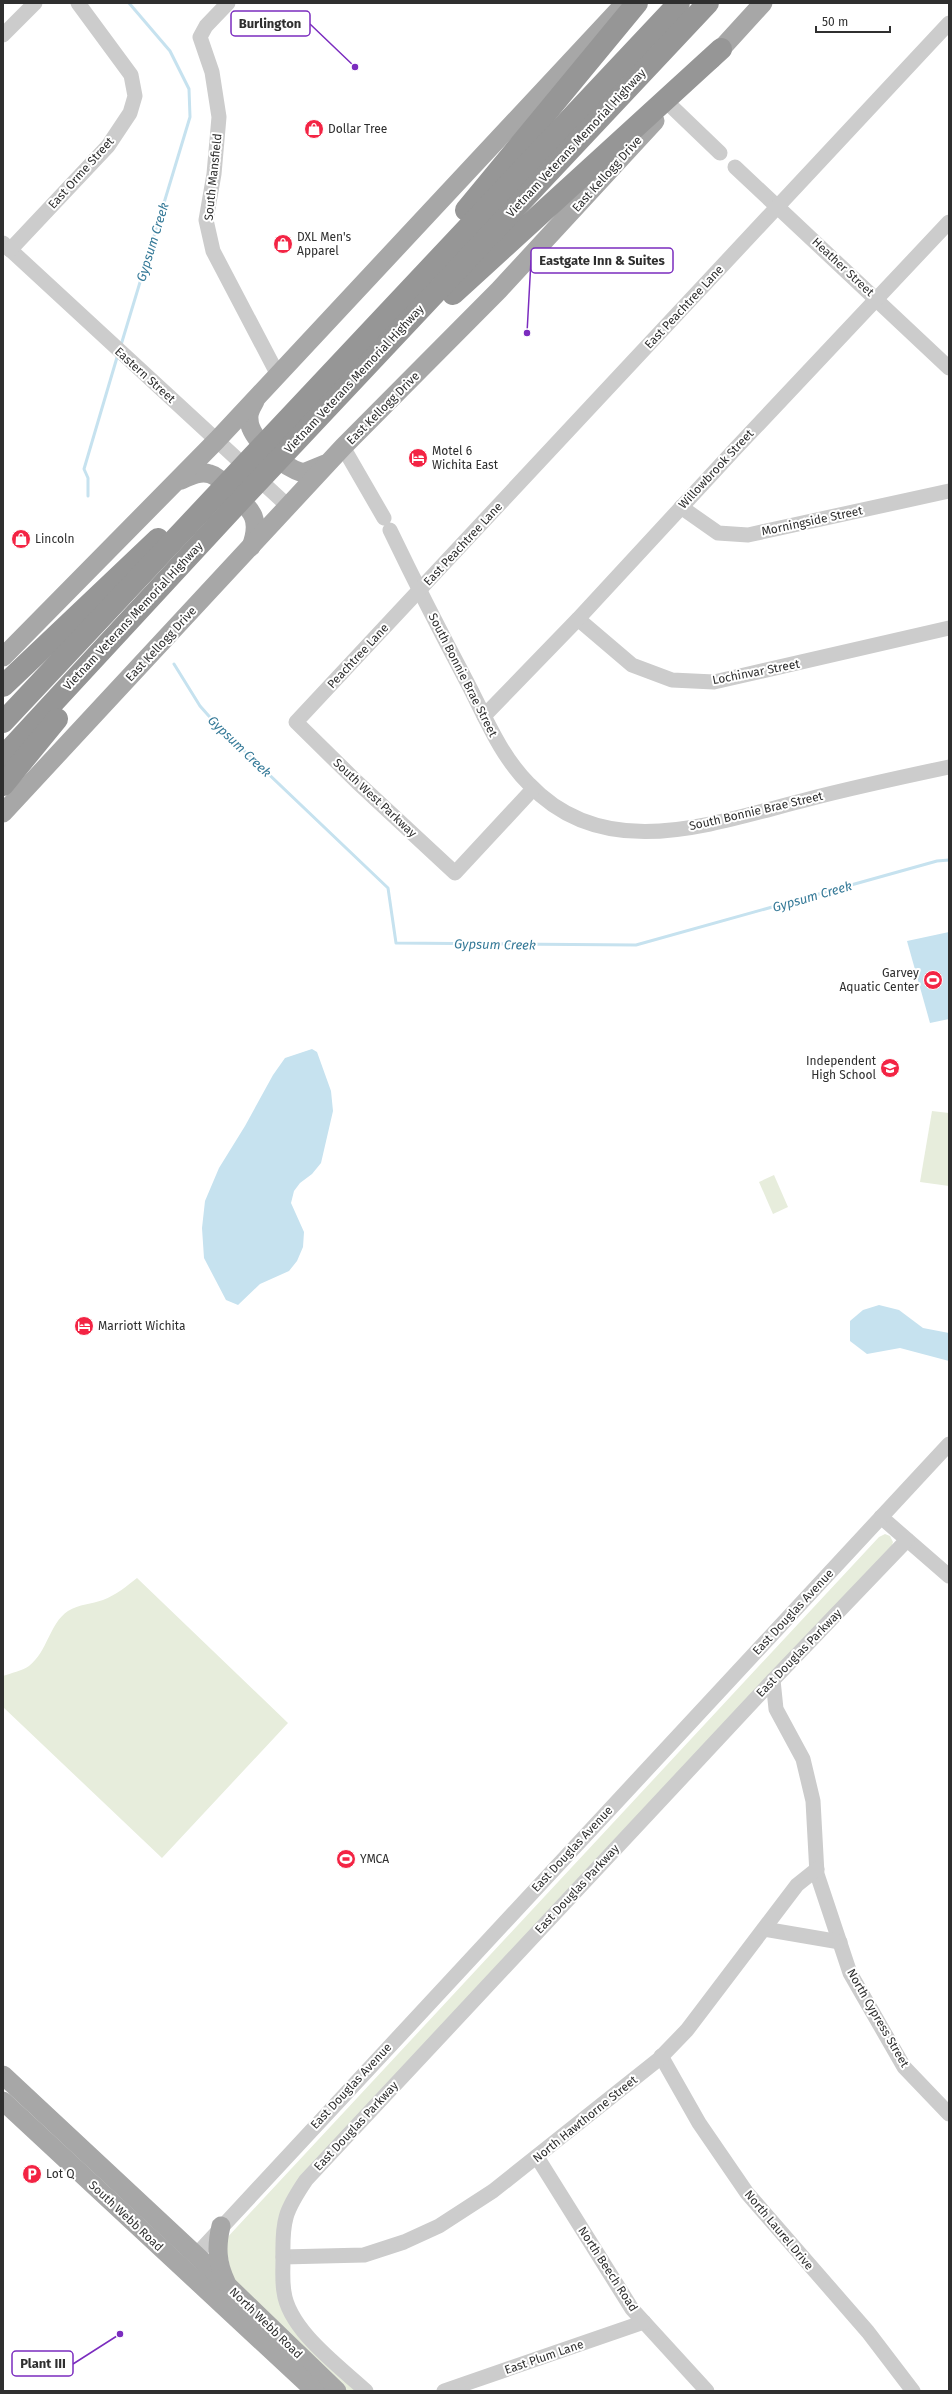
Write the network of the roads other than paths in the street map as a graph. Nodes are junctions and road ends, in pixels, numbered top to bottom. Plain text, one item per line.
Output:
1 (35, 3) edge
2 (78, 3) edge
3 (228, 3) edge
4 (625, 3) edge
5 (637, 3) edge
6 (679, 3) edge
7 (708, 3) edge
8 (763, 3) edge
9 (949, 23) edge
10 (3, 35) edge
11 (721, 49) junction
12 (670, 105) junction
13 (720, 152) dead end
14 (735, 167) dead end
15 (778, 206) junction
16 (949, 222) edge
17 (7, 246) edge
18 (876, 299) junction
19 (341, 362) junction
20 (949, 368) edge
21 (278, 375) junction
22 (256, 398) junction
23 (326, 410) junction
24 (283, 434) junction
25 (217, 440) junction
26 (342, 447) junction
27 (330, 462) junction
28 (178, 481) junction
29 (949, 490) edge
30 (212, 507) junction
31 (289, 507) junction
32 (681, 507) junction
33 (202, 541) junction
34 (251, 547) junction
35 (419, 591) junction
36 (578, 620) junction
37 (949, 628) edge
38 (3, 657) edge
39 (3, 686) edge
40 (484, 716) junction
41 (3, 722) edge
42 (296, 722) joint
43 (3, 757) edge
44 (949, 767) edge
45 (3, 785) edge
46 (533, 789) junction
47 (3, 813) edge
48 (949, 1444) edge
49 (881, 1517) junction
50 (907, 1540) junction
51 (949, 1576) edge
52 (773, 1680) junction
53 (817, 1869) junction
54 (764, 1929) junction
55 (840, 1942) junction
56 (661, 2056) junction
57 (3, 2075) edge
58 (3, 2101) edge
59 (949, 2114) edge
60 (537, 2157) junction
61 (221, 2226) junction
62 (162, 2249) junction
63 (196, 2255) junction
64 (283, 2257) junction
65 (196, 2281) junction
66 (227, 2285) junction
67 (644, 2322) junction
68 (315, 2391) edge
69 (337, 2391) edge
70 (366, 2391) edge
71 (444, 2391) edge
72 (707, 2391) edge
73 (913, 2391) edge

1 - 10 street
2 - 17 street, East Orme Street
3 - 21 street, South Mansfield
4 - 21 main road
5 - 19 highway
6 - 19 highway, Vietnam Veterans Memorial Highway
7 - 23 highway, Vietnam Veterans Memorial Highway
8 - 11 main road, East Kellogg Drive
9 - 15 street, East Peachtree Lane
11 - 12 main road, East Kellogg Drive
11 - 23 highway
12 - 13 street
12 - 26 main road, East Kellogg Drive
14 - 15 street, Heather Street
15 - 18 street, Heather Street
15 - 35 street, East Peachtree Lane
16 - 18 street, Willowbrook Street
17 - 25 street, Eastern Street
18 - 20 street, Heather Street
18 - 32 street, Willowbrook Street
19 - 24 highway, Vietnam Veterans Memorial Highway
21 - 22 main road
22 - 25 main road
22 - 27 main road
23 - 24 highway, Vietnam Veterans Memorial Highway
24 - 30 highway, Vietnam Veterans Memorial Highway
25 - 28 main road
25 - 31 street, Eastern Street
26 - 27 main road, East Kellogg Drive
26 - 35 street, South Bonnie Brae Street
27 - 31 main road, East Kellogg Drive
28 - 34 main road
28 - 38 main road
29 - 32 street, Morningside Street
30 - 33 highway, Vietnam Veterans Memorial Highway
30 - 39 highway
30 - 41 highway, Vietnam Veterans Memorial Highway
31 - 34 main road, East Kellogg Drive
32 - 36 street, Willowbrook Street
33 - 43 highway, Vietnam Veterans Memorial Highway
33 - 45 highway
34 - 47 main road, East Kellogg Drive
35 - 40 street, South Bonnie Brae Street
35 - 42 street, Peachtree Lane
36 - 37 street, Lochinvar Street
36 - 40 street, Willowbrook Street
40 - 46 street, South Bonnie Brae Street
42 - 46 street, South West Parkway
44 - 46 street, South Bonnie Brae Street
48 - 49 street, East Douglas Avenue
49 - 50 street
49 - 61 street, East Douglas Avenue
50 - 51 street
50 - 52 street, East Douglas Parkway
52 - 53 street, North Cypress Street
52 - 64 street, East Douglas Parkway
53 - 54 street, North Hawthorne Street
53 - 55 street, North Cypress Street
54 - 55 street
54 - 56 street, North Hawthorne Street
55 - 59 street, North Cypress Street
56 - 60 street, North Hawthorne Street
56 - 73 street, North Laurel Drive
57 - 63 main road, South Webb Road
58 - 62 main road, South Webb Road
60 - 64 street, North Hawthorne Street
60 - 67 street, North Beech Road
61 - 63 street, East Douglas Avenue
61 - 66 main road
62 - 63 main road
62 - 65 main road, South Webb Road
63 - 65 main road
63 - 66 main road, North Webb Road
64 - 70 street, East Douglas Parkway
65 - 68 main road, North Webb Road
66 - 69 main road, North Webb Road
67 - 71 street, East Plum Lane
67 - 72 street, North Beech Road

